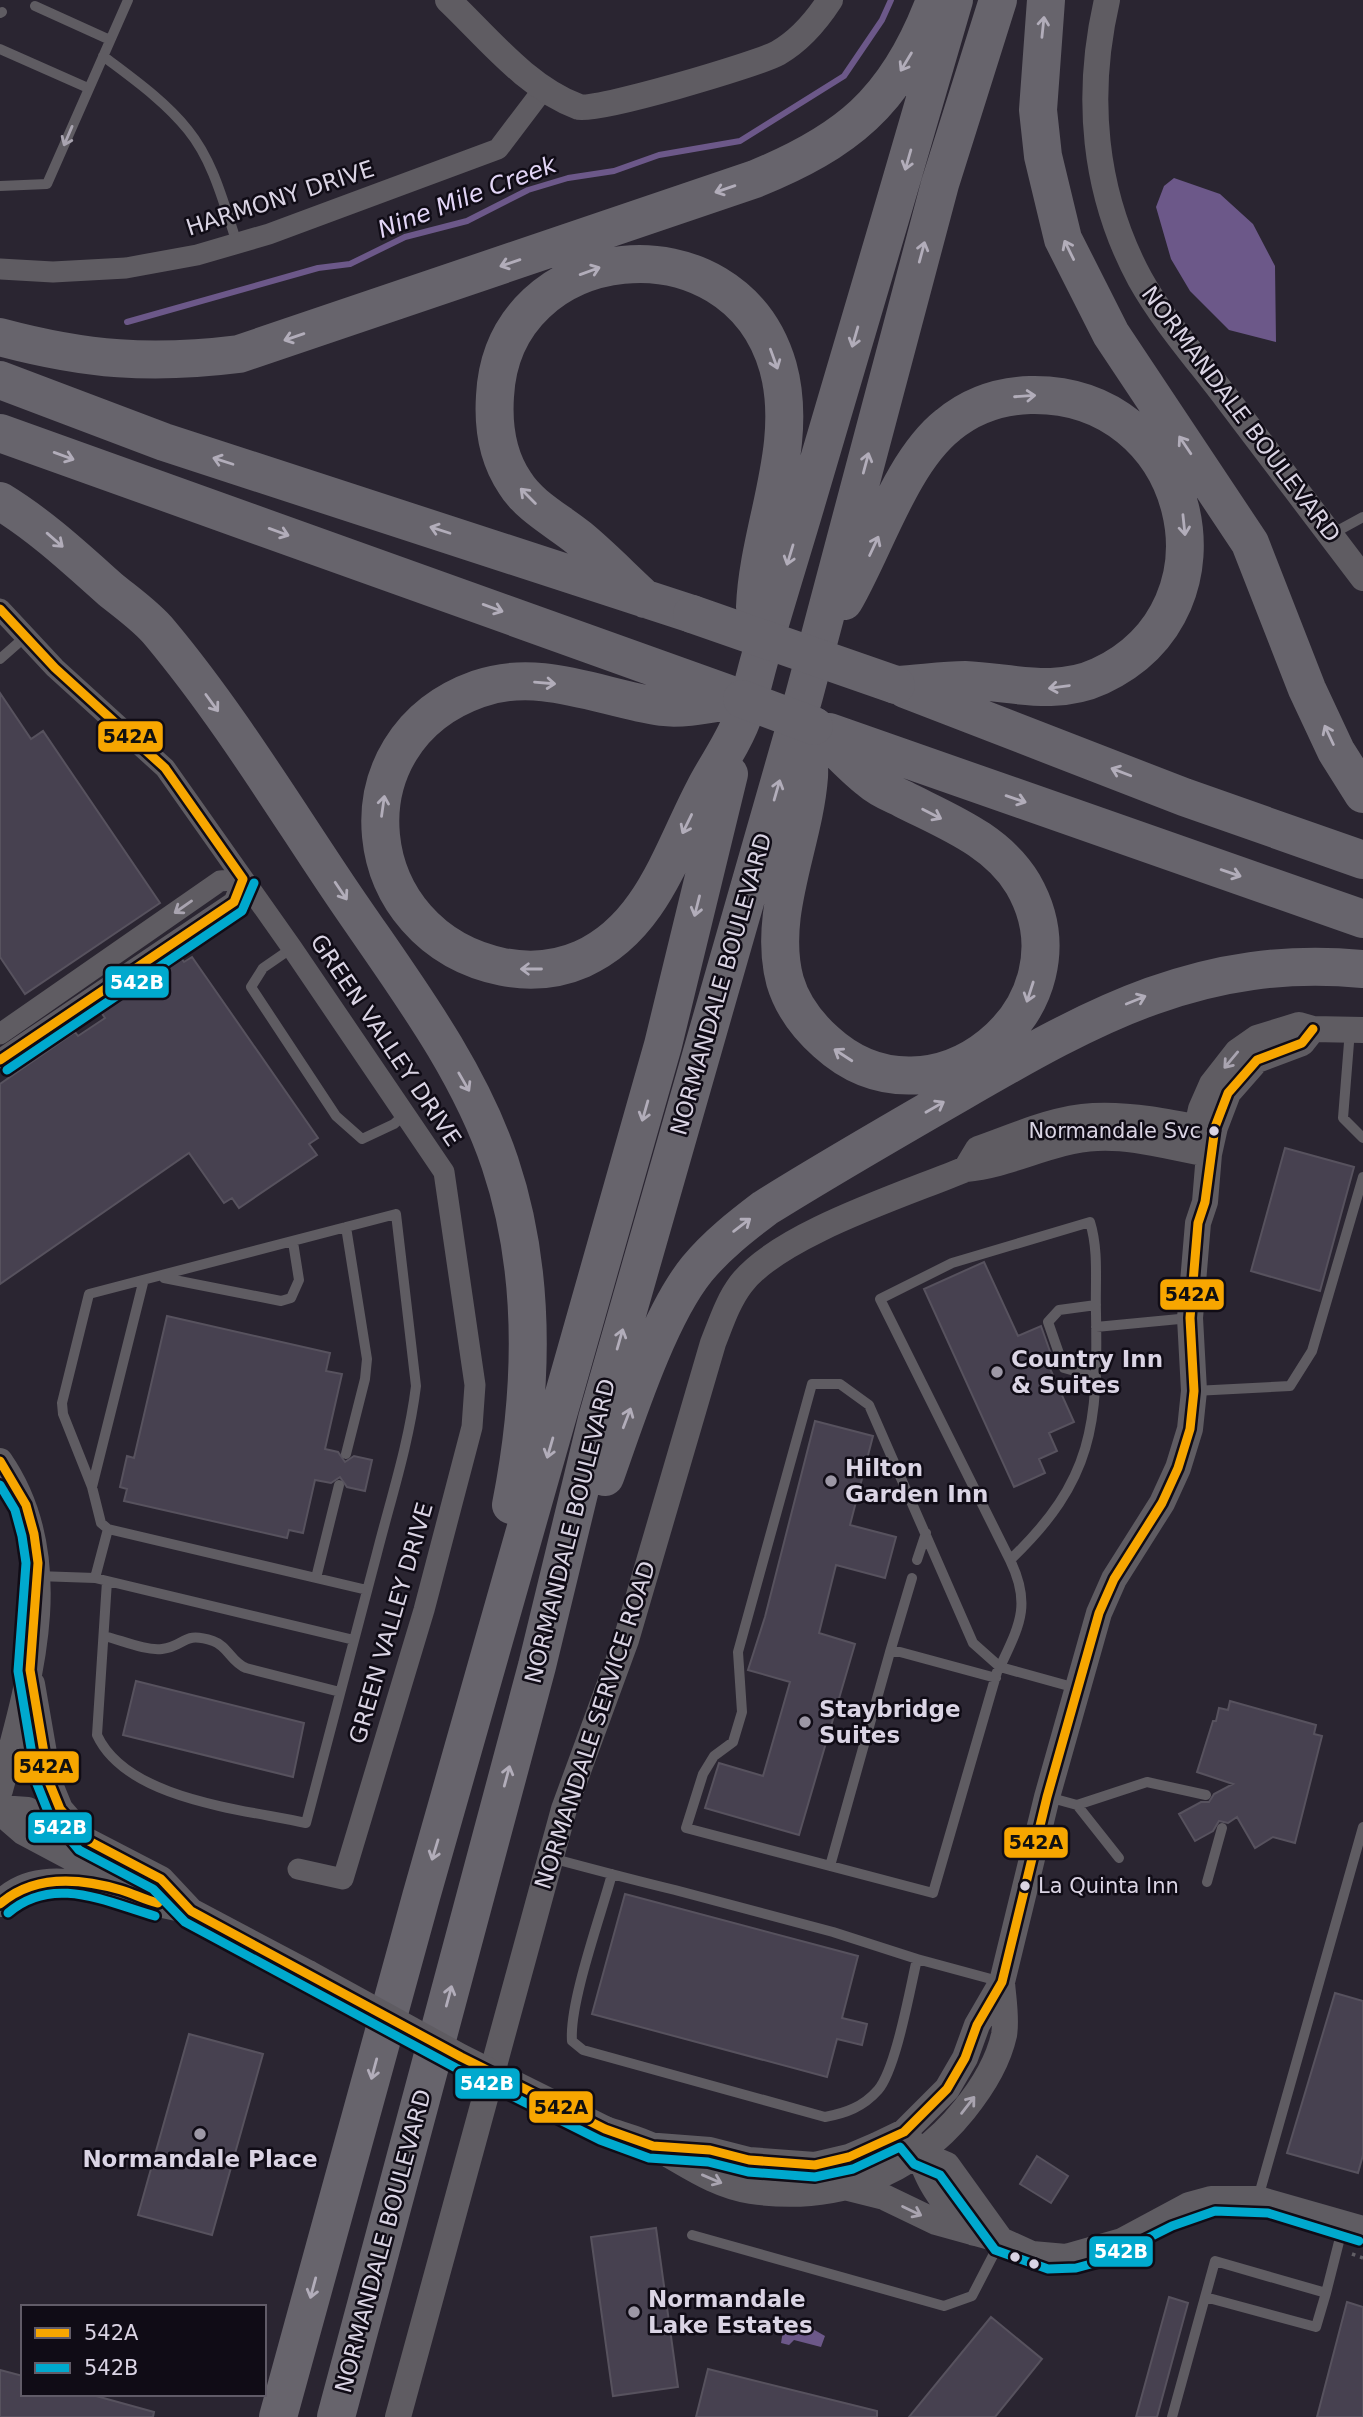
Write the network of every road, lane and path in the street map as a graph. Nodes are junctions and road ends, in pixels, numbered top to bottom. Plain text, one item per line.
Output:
1 (128, 0) edge
2 (448, 0) edge
3 (830, 0) edge
4 (935, 0) edge
5 (954, 0) edge
6 (998, 0) edge
7 (1046, 0) edge
8 (1107, 0) edge
9 (34, 6) dead end
10 (110, 40) junction
11 (0, 49) edge
12 (103, 56) junction
13 (88, 88) junction
14 (542, 90) junction
15 (0, 186) edge
16 (237, 243) junction
17 (0, 269) edge
18 (0, 337) edge
19 (0, 380) edge
20 (0, 433) edge
21 (0, 501) edge
22 (1363, 517) edge
23 (1330, 535) junction
24 (1363, 578) edge
25 (645, 599) junction
26 (0, 609) edge
27 (26, 637) junction
28 (816, 647) junction
29 (0, 659) edge
30 (896, 685) junction
31 (671, 690) junction
32 (745, 702) junction
33 (809, 711) junction
34 (877, 767) junction
35 (1363, 794) edge
36 (1363, 860) edge
37 (243, 879) junction
38 (1363, 919) edge
39 (292, 948) junction
40 (1363, 968) edge
41 (1357, 1030) edge
42 (0, 1034) edge
43 (0, 1060) edge
44 (405, 1114) junction
45 (1363, 1138) edge
46 (1203, 1141) junction
47 (1363, 1177) edge
48 (346, 1227) junction
49 (293, 1241) junction
50 (161, 1277) junction
51 (143, 1283) junction
52 (1096, 1305) junction
53 (1190, 1318) junction
54 (1096, 1327) junction
55 (1096, 1377) junction
56 (1194, 1391) junction
57 (346, 1454) dead end
58 (0, 1461) edge
59 (339, 1485) dead end
60 (92, 1487) junction
61 (108, 1529) junction
62 (926, 1533) junction
63 (918, 1560) dead end
64 (1010, 1560) junction
65 (37, 1576) junction
66 (95, 1578) junction
67 (316, 1578) junction
68 (912, 1578) dead end
69 (107, 1581) junction
70 (367, 1590) junction
71 (104, 1636) junction
72 (354, 1640) junction
73 (890, 1652) junction
74 (537, 1666) junction
75 (30, 1670) junction
76 (998, 1673) junction
77 (1076, 1688) junction
78 (341, 1692) junction
79 (456, 1785) junction
80 (0, 1790) edge
81 (1206, 1795) dead end
82 (1047, 1797) junction
83 (1077, 1805) junction
84 (0, 1810) edge
85 (1363, 1826) edge
86 (1222, 1828) dead end
87 (88, 1840) junction
88 (551, 1858) junction
89 (1119, 1858) dead end
90 (830, 1866) junction
91 (298, 1870) dead end
92 (612, 1874) junction
93 (1207, 1882) dead end
94 (122, 1890) junction
95 (0, 1904) edge
96 (191, 1911) junction
97 (917, 1959) junction
98 (1002, 1982) junction
99 (904, 2132) junction
100 (653, 2146) junction
101 (921, 2154) junction
102 (848, 2188) junction
103 (1258, 2199) junction
104 (1353, 2226) edge
105 (692, 2235) dead end
106 (989, 2238) junction
107 (1326, 2293) junction
108 (1205, 2297) junction
109 (278, 2417) edge
110 (336, 2417) edge
111 (398, 2417) edge
112 (1172, 2417) edge

1 - 10 lane
2 - 14 street
3 - 14 street
4 -> 18 highway
5 -> 32 highway
28 -> 6 highway, NORMANDALE BOULEVARD
35 -> 7 highway
8 - 23 street, NORMANDALE BOULEVARD
9 - 10 lane
10 - 12 lane
11 - 13 lane
12 - 13 lane
12 - 16 lane
13 -> 15 lane
14 - 16 street, HARMONY DRIVE
16 - 17 street, HARMONY DRIVE
25 -> 19 highway
20 -> 31 highway
21 -> 79 highway
22 - 23 lane
23 - 24 street, NORMANDALE BOULEVARD
25 - 30 highway, bridge
25 -> 32 highway
26 - 27 street, GREEN VALLEY DRIVE
27 - 29 lane
27 - 37 street, GREEN VALLEY DRIVE
28 -> 30 highway
28 - 33 highway, NORMANDALE BOULEVARD
36 -> 30 highway
31 - 32 highway
32 -> 31 highway
32 - 33 highway, bridge
32 -> 79 highway, NORMANDALE BOULEVARD
33 - 34 highway
34 -> 33 highway
74 -> 33 highway, NORMANDALE BOULEVARD
34 -> 38 highway
37 - 39 street, GREEN VALLEY DRIVE
37 -> 42 street
37 - 43 street
39 - 44 street, GREEN VALLEY DRIVE
39 - 44 lane
74 -> 40 highway
41 - 45 lane
41 - 46 street
44 - 91 street, GREEN VALLEY DRIVE
46 - 53 street
46 - 88 street, NORMANDALE SERVICE ROAD
47 - 56 lane
48 - 49 lane
48 - 57 lane
48 - 70 lane
49 - 50 lane
49 - 50 lane
50 - 51 lane
51 - 60 lane
51 - 60 lane
52 - 54 lane
52 - 55 lane
52 - 64 lane
53 - 54 lane
53 - 56 street
54 - 55 lane
55 - 64 lane
56 - 77 street
58 - 65 street
59 - 67 lane
60 - 61 lane
61 - 66 lane
61 - 67 lane
62 - 63 lane
62 - 76 lane
62 - 90 lane
64 - 76 lane
65 - 66 lane
65 - 75 street
66 - 69 lane
67 - 70 lane
68 - 73 lane
69 - 71 lane
69 - 72 lane
70 - 72 lane
71 - 78 lane
71 - 78 lane
72 - 78 lane
73 - 76 lane
73 - 90 lane
110 -> 74 highway, NORMANDALE BOULEVARD
75 - 80 street
75 - 87 street
76 - 77 lane
76 - 90 lane
77 - 82 street
79 -> 109 highway, NORMANDALE BOULEVARD
81 - 83 lane
82 - 83 lane
82 - 98 street
83 - 89 lane
84 - 87 street
84 - 94 street
85 - 103 lane
86 - 93 lane
87 - 96 street
88 - 92 lane
88 - 111 street, NORMANDALE SERVICE ROAD
92 - 97 lane
92 - 97 lane
94 - 95 street
94 - 96 street
96 - 100 street, bridge
97 - 98 lane
98 - 99 street
101 -> 98 street
99 - 100 street
99 - 101 street
100 -> 102 street
101 - 102 street
101 - 106 street
102 -> 106 street
103 - 104 street
103 - 106 street
104 - 107 lane
105 - 106 lane
107 - 108 lane
107 - 108 lane
108 - 112 lane

